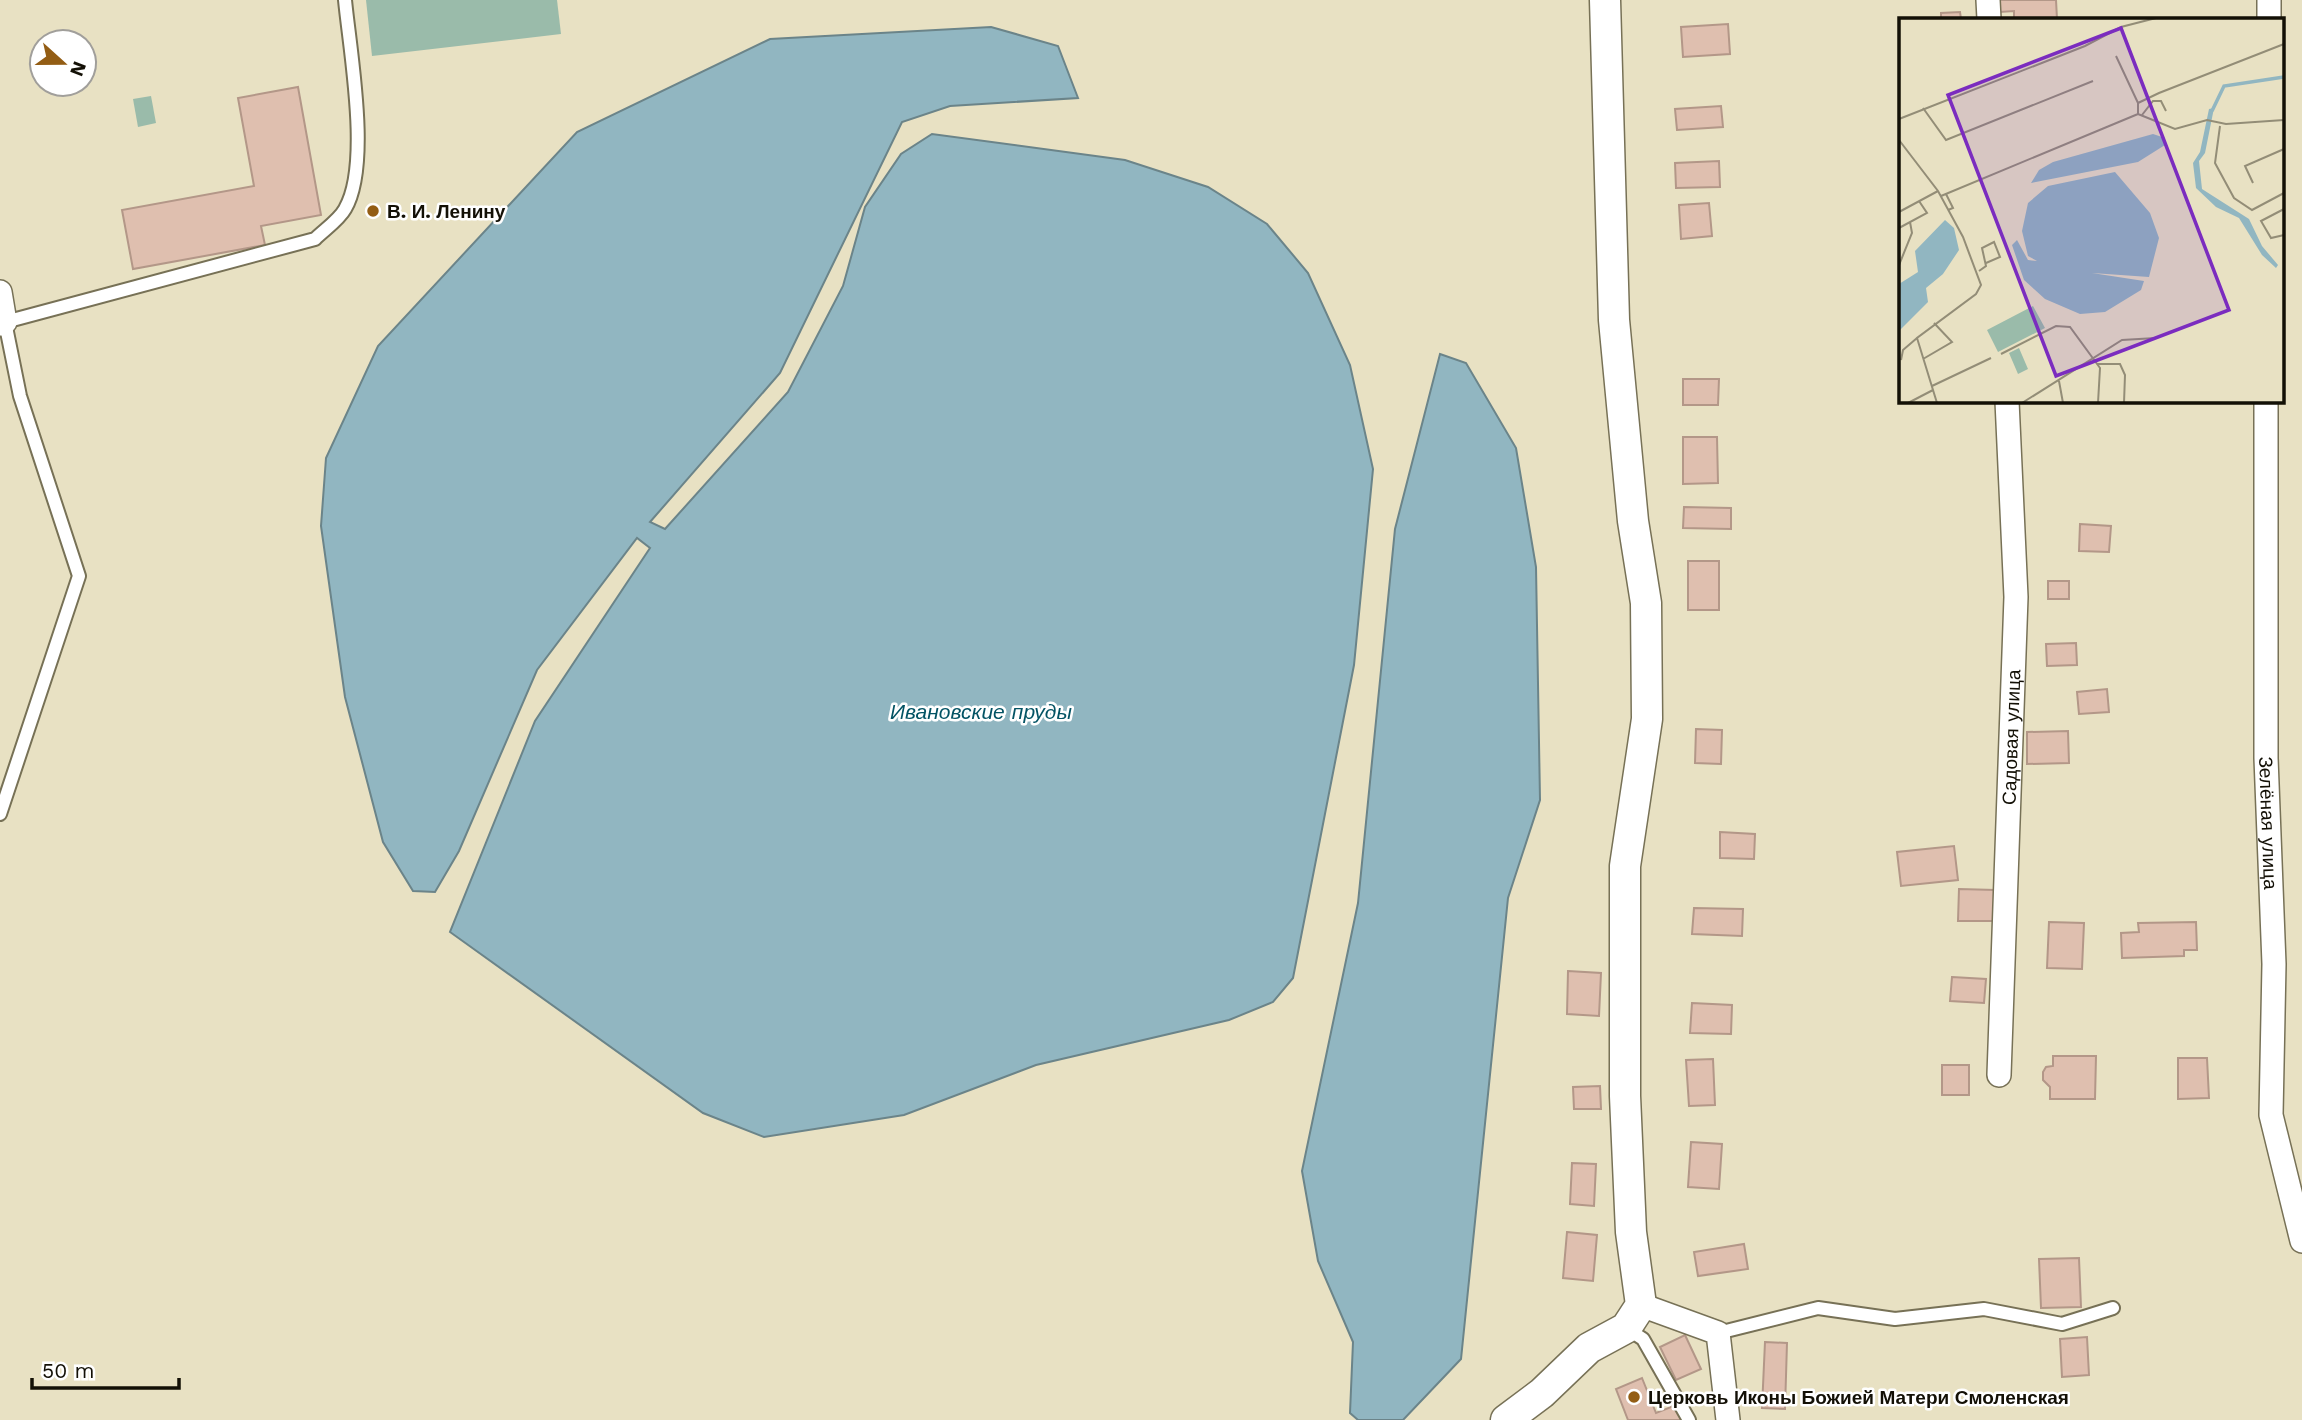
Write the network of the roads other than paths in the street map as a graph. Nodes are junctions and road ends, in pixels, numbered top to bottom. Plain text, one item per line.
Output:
1 (345, 0) edge
2 (1605, 0) edge
3 (1988, 0) edge
4 (2269, 0) edge
5 (1989, 18) edge
6 (2269, 18) edge
7 (0, 292) edge
8 (2, 323) edge
9 (2007, 402) edge
10 (2266, 402) edge
11 (0, 814) edge
12 (1999, 1075) dead end
13 (2302, 1241) edge
14 (2113, 1308) dead end
15 (1634, 1316) junction
16 (1718, 1333) junction
17 (1506, 1420) edge
18 (1689, 1420) edge
19 (1728, 1420) edge

1 - 8 lane
2 - 15 street
3 - 5 street
4 - 6 street
7 - 8 street
8 - 11 lane
9 - 12 street, Садовая улица
10 - 13 street, Зелёная улица
14 - 16 lane
15 - 16 street
15 - 17 street
15 - 18 lane
16 - 19 street

